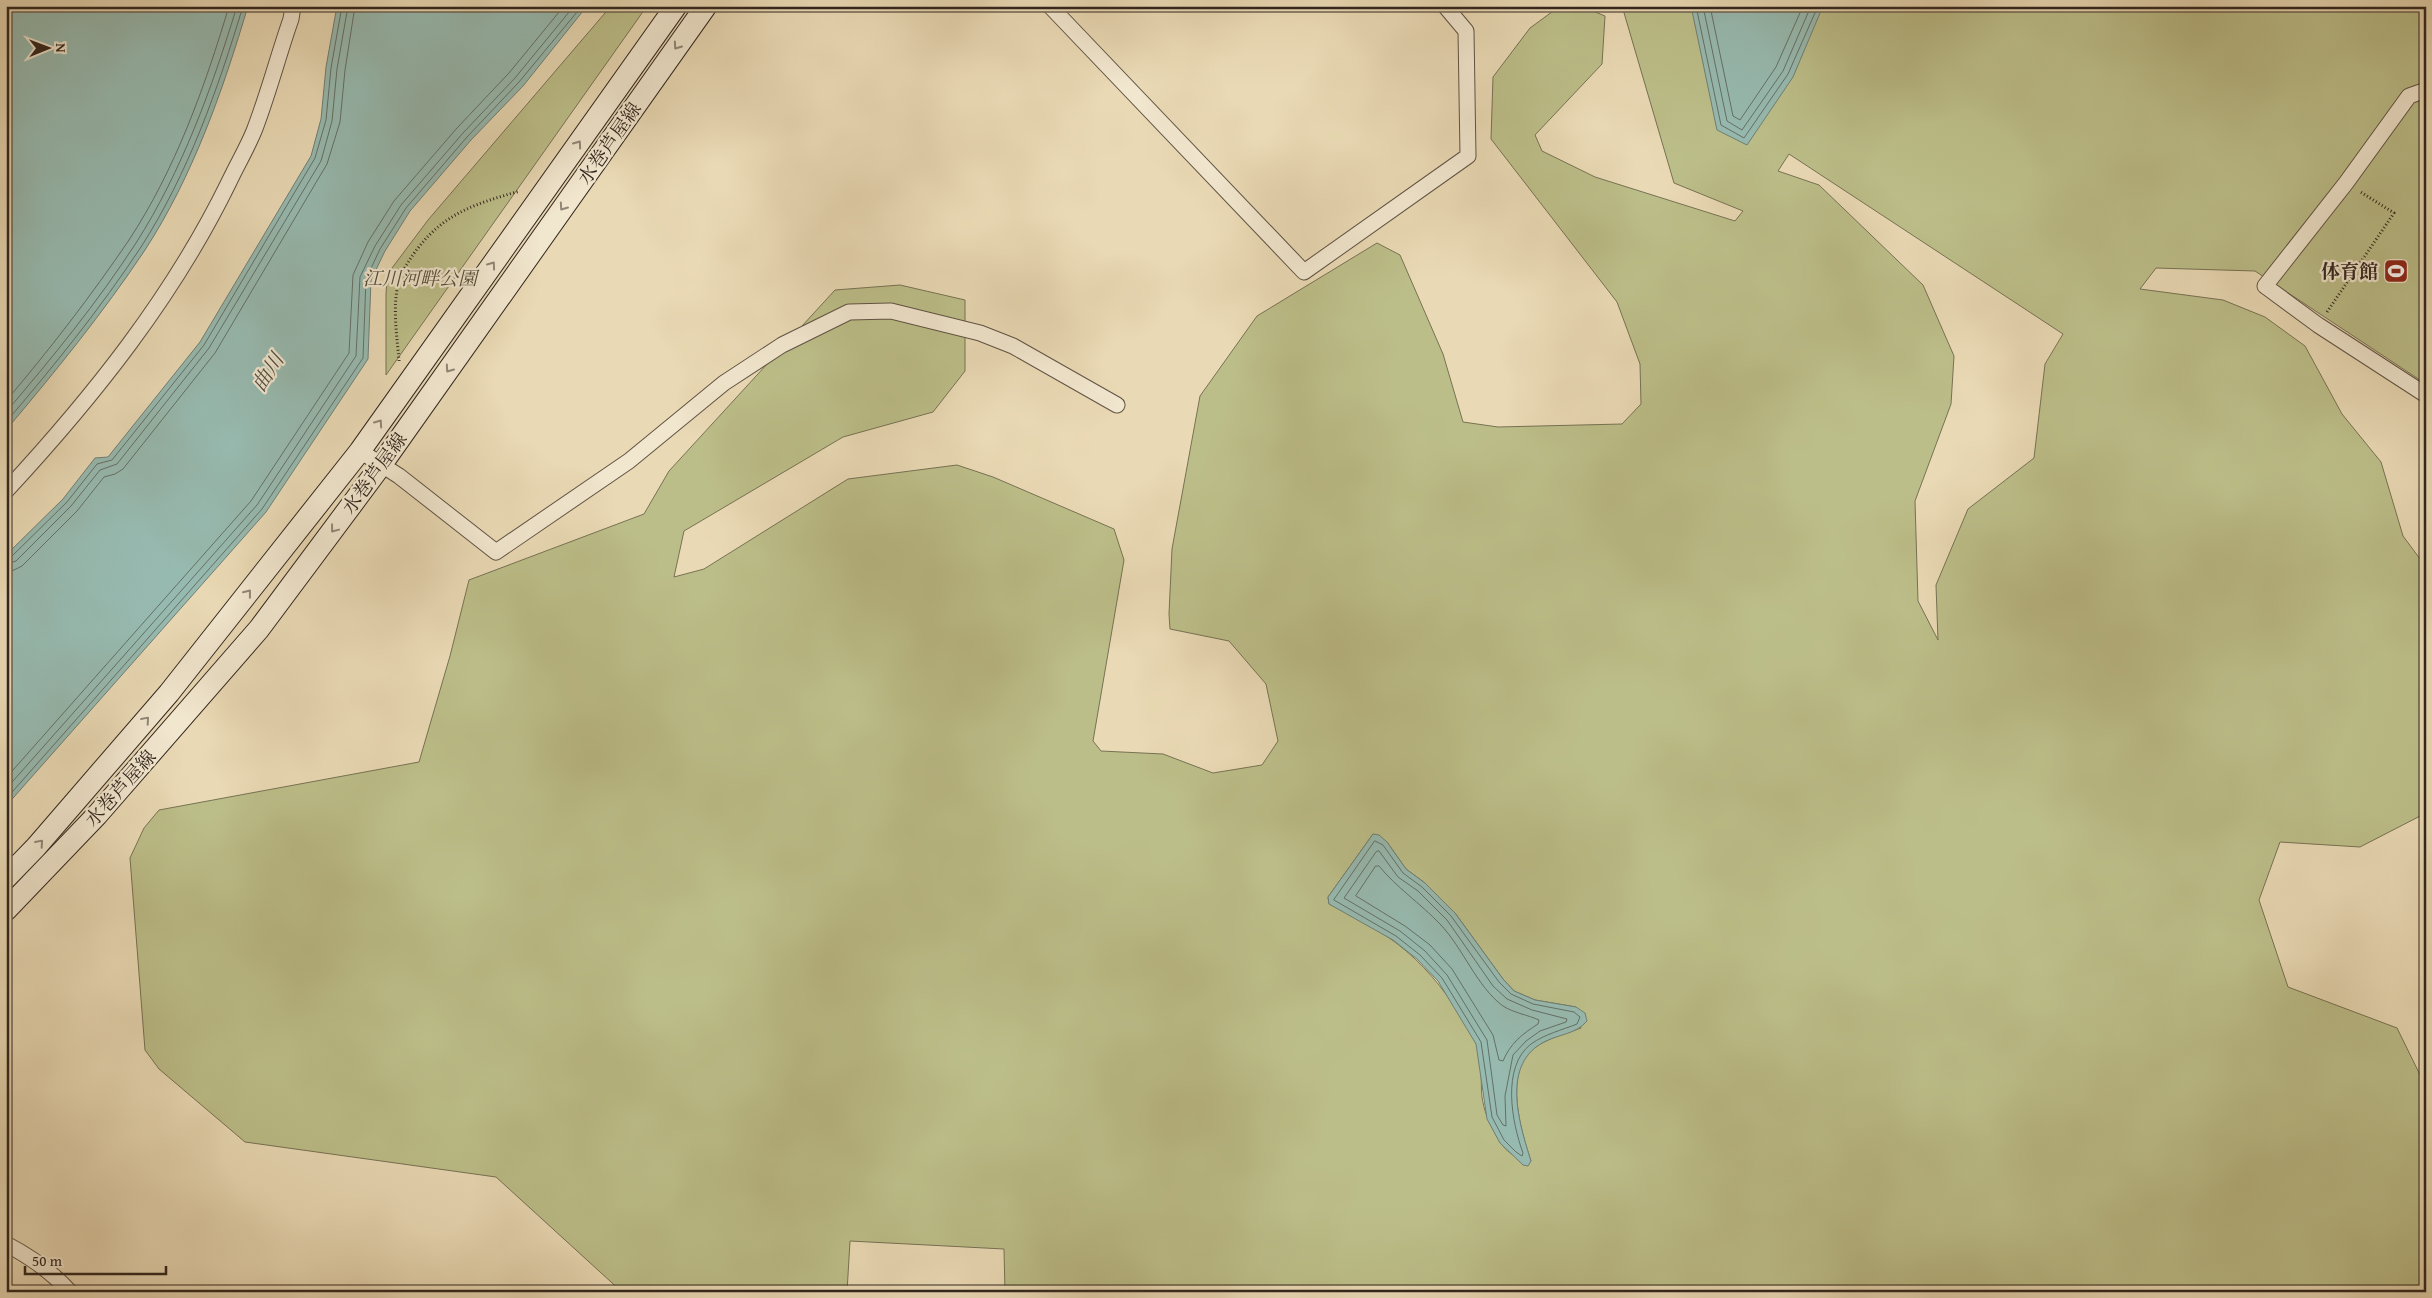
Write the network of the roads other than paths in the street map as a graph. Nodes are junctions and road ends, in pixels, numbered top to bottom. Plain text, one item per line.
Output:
1 (293, 6) edge
2 (676, 6) edge
3 (706, 6) edge
4 (1050, 6) edge
5 (1445, 6) edge
6 (2426, 90) edge
7 (510, 240) junction
8 (531, 253) junction
9 (444, 333) junction
10 (463, 349) junction
11 (2426, 395) edge
12 (1117, 405) dead end
13 (360, 451) junction
14 (381, 465) junction
15 (6, 491) edge
16 (6, 878) edge
17 (6, 910) edge
18 (6, 1244) edge
19 (70, 1292) edge

1 - 15 street
7 -> 2 main road, 水巻芦屋線
3 -> 8 main road, 水巻芦屋線
4 - 5 street
6 - 11 street
7 - 8 street
9 -> 7 main road, 水巻芦屋線
8 - 10 main road, 水巻芦屋線
9 - 10 street
13 -> 9 main road, 水巻芦屋線
10 -> 14 main road, 水巻芦屋線
12 - 14 street
13 - 14 street
16 -> 13 main road, 水巻芦屋線
14 -> 17 main road, 水巻芦屋線
18 - 19 street

